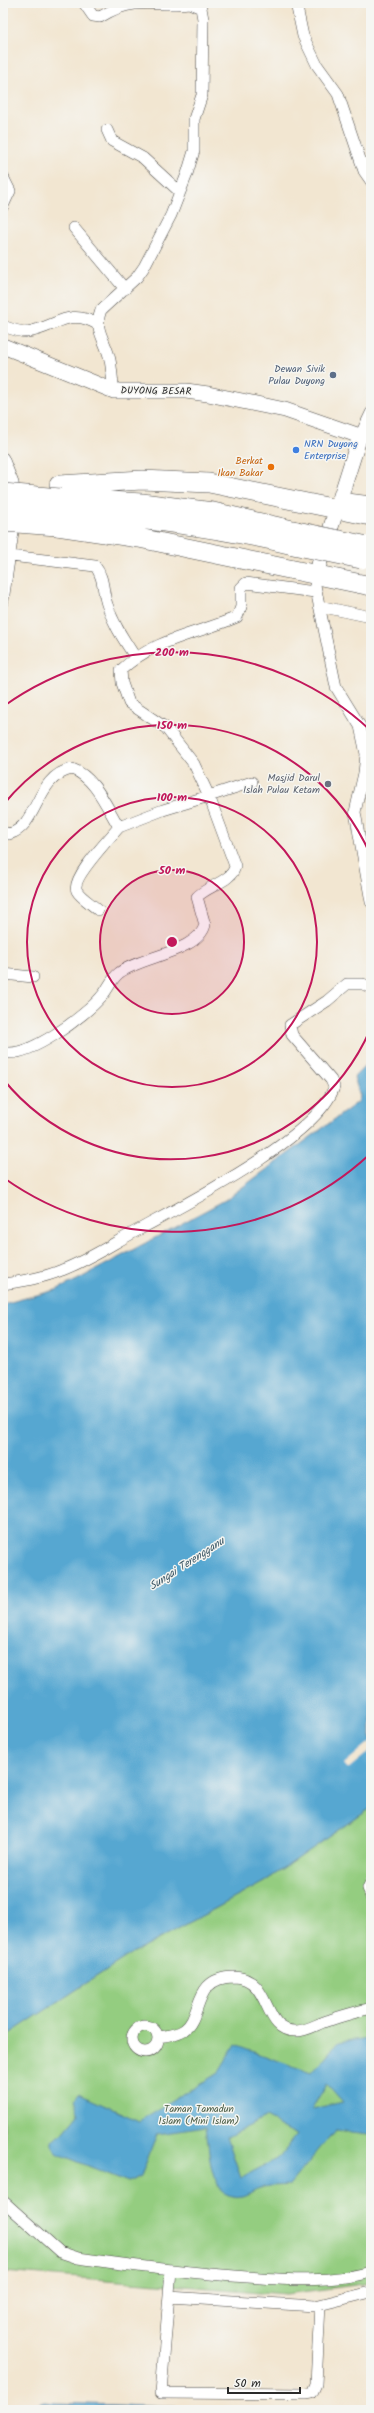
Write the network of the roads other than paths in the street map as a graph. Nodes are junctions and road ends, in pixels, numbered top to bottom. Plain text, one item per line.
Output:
1 (84, 3) edge
2 (188, 3) edge
3 (296, 3) edge
4 (107, 130) dead end
5 (3, 177) edge
6 (371, 182) edge
7 (180, 192) junction
8 (3, 206) edge
9 (74, 228) dead end
10 (125, 289) junction
11 (97, 324) junction
12 (3, 327) edge
13 (6, 348) edge
14 (114, 391) junction
15 (371, 414) edge
16 (360, 436) junction
17 (3, 458) edge
18 (3, 486) edge
19 (3, 493) edge
20 (371, 502) edge
21 (339, 503) junction
22 (59, 506) junction
23 (3, 508) edge
24 (371, 516) edge
25 (3, 522) edge
26 (366, 553) edge
27 (11, 556) junction
28 (316, 583) junction
29 (371, 586) edge
30 (3, 601) edge
31 (319, 606) junction
32 (371, 617) edge
33 (136, 657) junction
34 (252, 782) dead end
35 (209, 796) junction
36 (119, 827) junction
37 (3, 832) edge
38 (371, 902) edge
39 (98, 910) dead end
40 (3, 974) edge
41 (33, 977) dead end
42 (371, 988) edge
43 (3, 1052) edge
44 (3, 1284) edge
45 (371, 1882) edge
46 (371, 1897) edge
47 (371, 2008) edge
48 (158, 2037) dead end
49 (3, 2201) edge
50 (171, 2270) junction
51 (371, 2272) edge
52 (371, 2292) edge
53 (169, 2297) junction
54 (320, 2305) junction

1 - 2 street
2 - 7 street
3 - 6 street
4 - 7 street
5 - 8 street
7 - 10 street
9 - 10 street
10 - 11 street
11 - 12 street
11 - 14 street
12 - 13 street
13 - 14 street, DUYONG BESAR
14 - 16 street, DUYONG BESAR
15 - 16 street
16 - 21 street
17 - 27 street
18 - 22 highway
19 - 22 highway, bridge
20 - 21 street
21 - 22 highway
21 - 24 highway
21 - 28 street
22 - 23 highway, bridge
22 - 25 highway, bridge
22 - 26 highway, bridge
22 - 28 highway
27 - 30 street
27 - 33 street
28 - 29 highway
28 - 31 street
28 - 33 street
31 - 32 street
31 - 38 street
33 - 35 street
34 - 35 street
35 - 36 street
35 - 43 street
36 - 37 street
36 - 39 street
40 - 41 street
42 - 44 street
45 - 46 street
47 - 48 street
49 - 50 street
50 - 51 street
50 - 53 street
52 - 54 street
53 - 54 street
53 - 54 street

